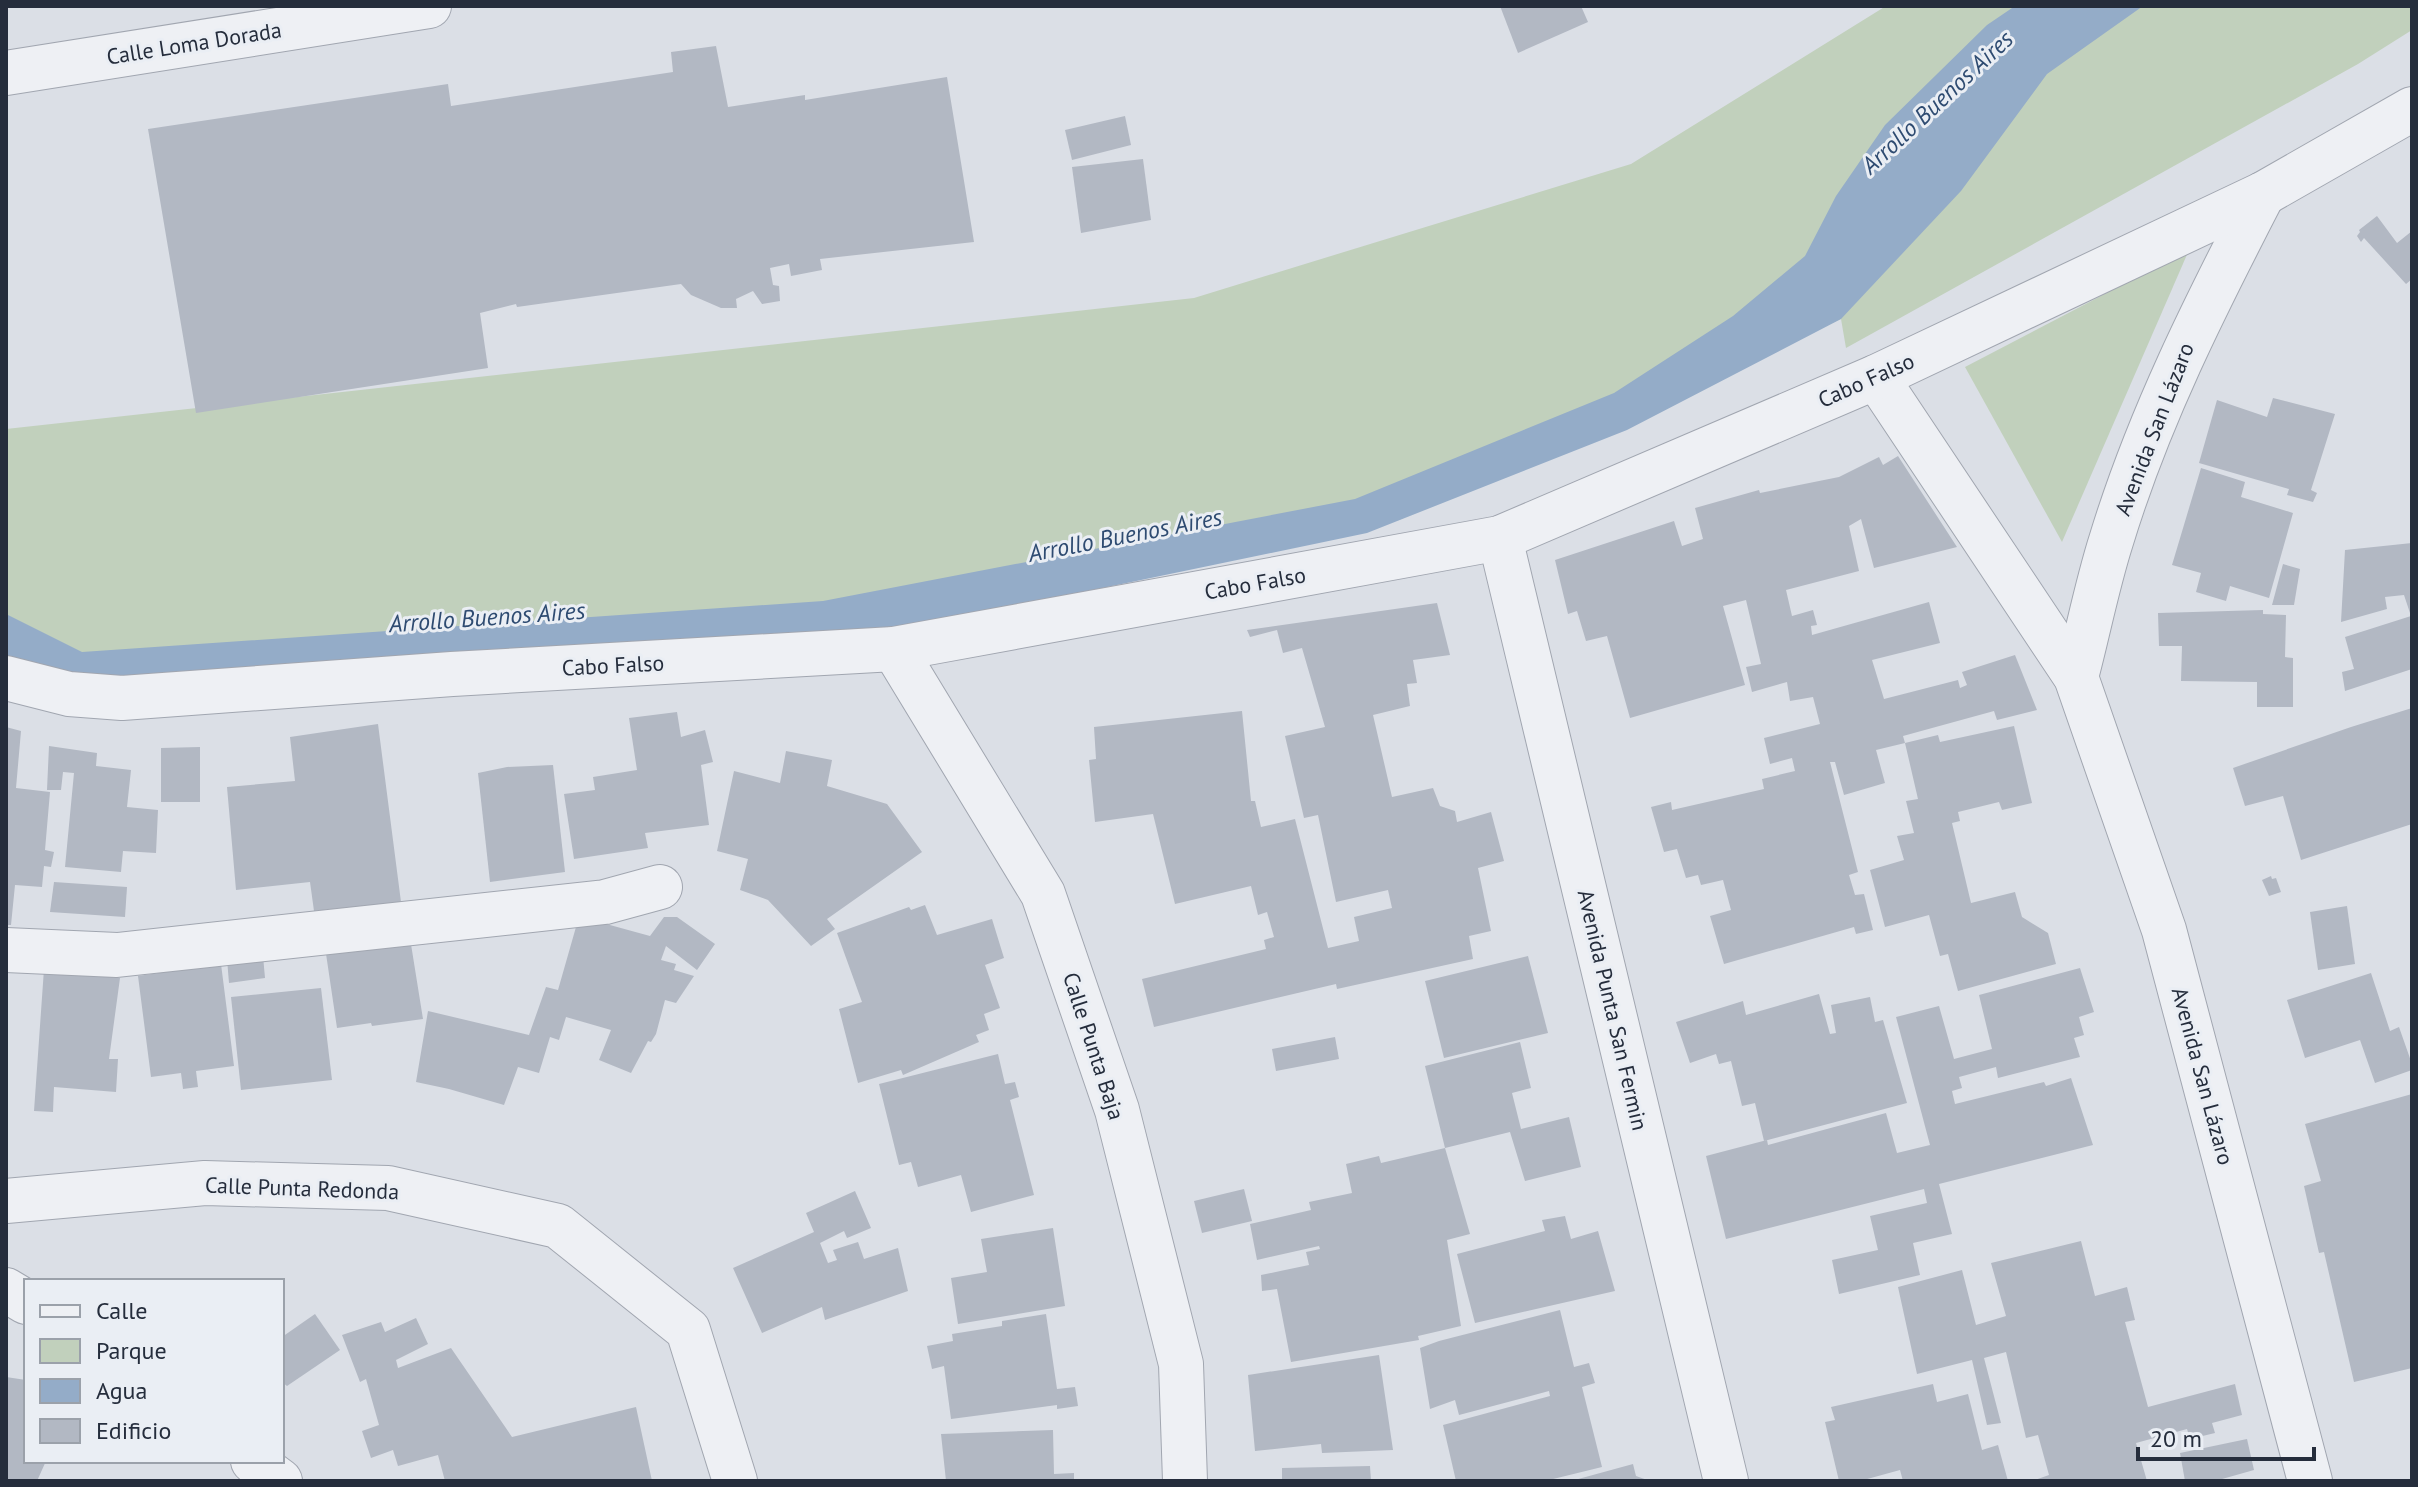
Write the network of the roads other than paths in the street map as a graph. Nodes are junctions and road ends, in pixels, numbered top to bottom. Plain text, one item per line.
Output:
1 (429, 6) edge
2 (6, 73) edge
3 (2412, 109) edge
4 (2263, 194) junction
5 (1876, 377) junction
6 (1500, 538) junction
7 (894, 649) junction
8 (2076, 677) junction
9 (6, 678) edge
10 (660, 887) dead end
11 (6, 950) edge
12 (6, 1201) edge
13 (6, 1290) edge
14 (24, 1301) edge
15 (256, 1463) edge
16 (280, 1481) edge
17 (735, 1481) edge
18 (1185, 1481) edge
19 (1726, 1481) edge
20 (2310, 1481) edge

1 - 2 street, Calle Loma Dorada
3 - 4 street, Cabo Falso
4 - 5 street, Cabo Falso
4 - 8 street, Avenida San Lázaro
5 - 6 street, Cabo Falso
5 - 8 street, Avenida San Lázaro
6 - 7 street, Cabo Falso
6 - 19 street, Avenida Punta San Fermin
7 - 9 street, Cabo Falso
7 - 18 street, Calle Punta Baja
8 - 20 street, Avenida San Lázaro
10 - 11 street
12 - 17 street, Calle Punta Redonda
13 - 14 street
15 - 16 street

